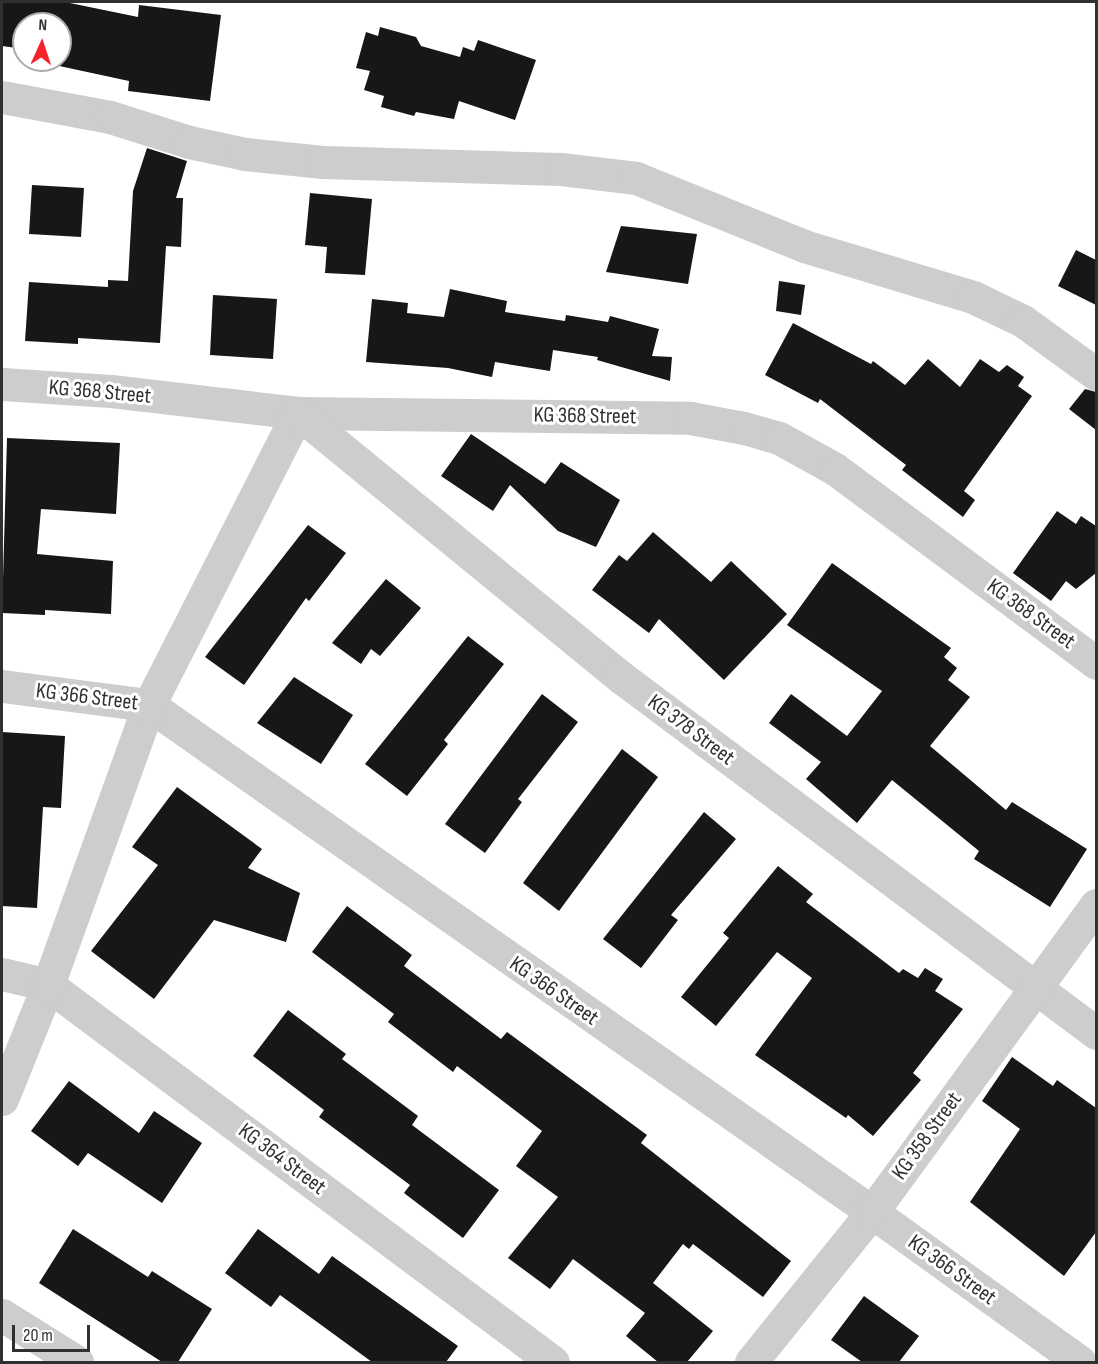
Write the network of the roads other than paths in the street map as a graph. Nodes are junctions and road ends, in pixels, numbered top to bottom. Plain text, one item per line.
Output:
1 (2, 97) edge
2 (1096, 374) edge
3 (2, 384) edge
4 (298, 412) junction
5 (1096, 663) edge
6 (2, 686) edge
7 (149, 705) junction
8 (1096, 905) edge
9 (2, 974) edge
10 (48, 984) junction
11 (1034, 986) junction
12 (1096, 1033) edge
13 (2, 1099) edge
14 (872, 1212) junction
15 (2, 1315) edge
16 (77, 1362) edge
17 (553, 1362) edge
18 (751, 1362) edge
19 (1080, 1362) edge

1 - 2 street
3 - 4 street, KG 368 Street
4 - 5 street, KG 368 Street
4 - 7 street
4 - 11 street, KG 378 Street
6 - 7 street, KG 366 Street
7 - 10 street
7 - 14 street, KG 366 Street
8 - 11 street, KG 358 Street
9 - 10 street, KG 364 Street
10 - 13 street
10 - 17 street, KG 364 Street
11 - 12 street, KG 378 Street
11 - 14 street, KG 358 Street
14 - 18 street, KG 358 Street
14 - 19 street, KG 366 Street
15 - 16 street

